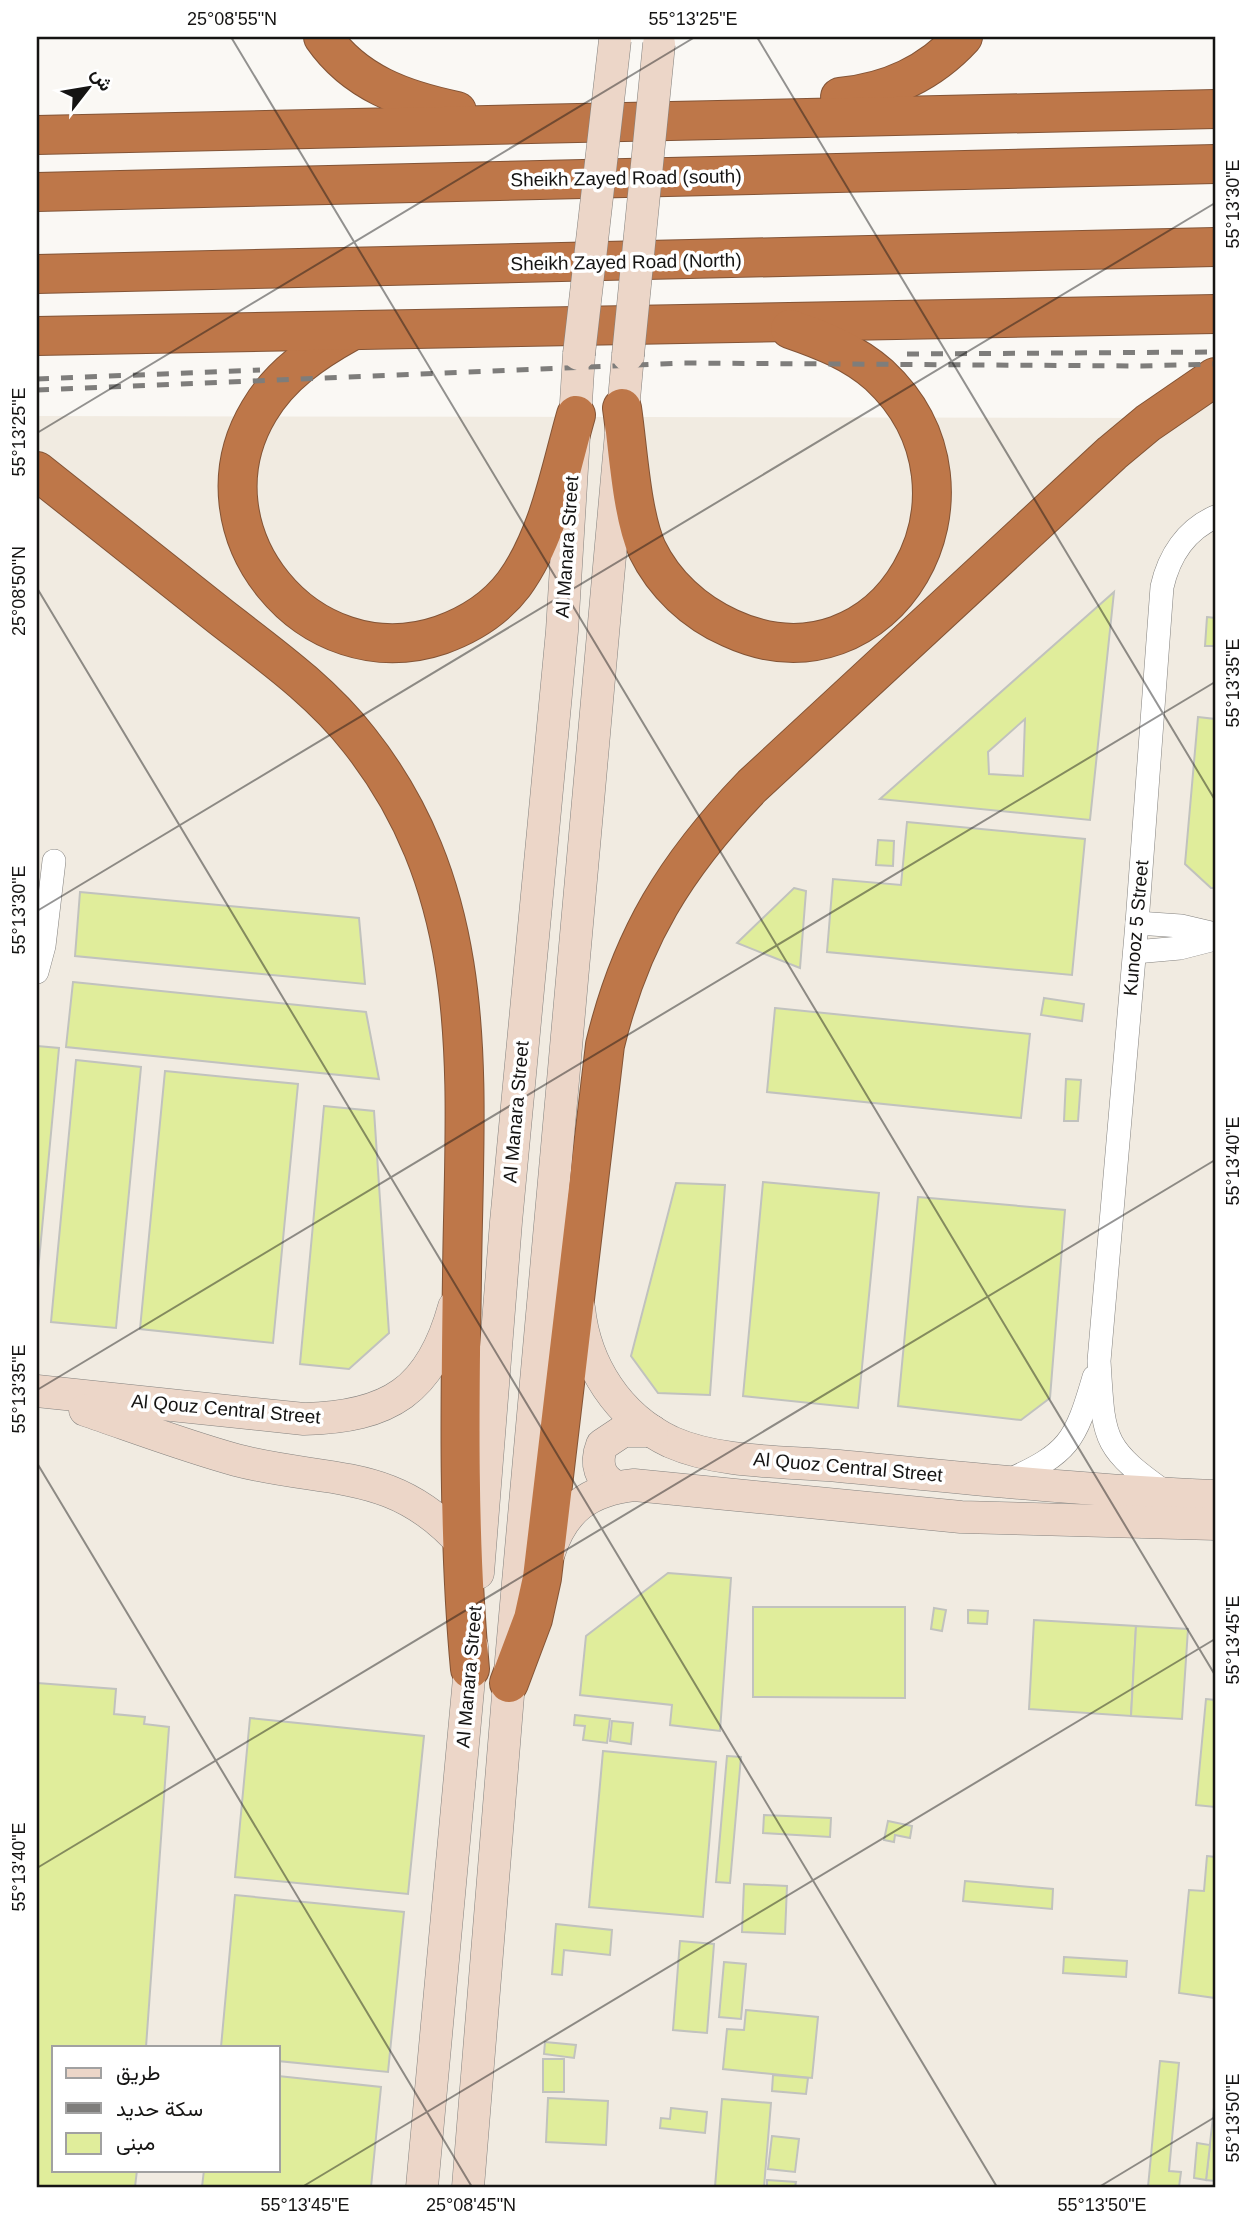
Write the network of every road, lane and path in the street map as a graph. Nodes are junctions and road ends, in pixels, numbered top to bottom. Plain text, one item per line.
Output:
1 (323, 37) edge
2 (963, 37) edge
3 (615, 38) edge
4 (659, 40) edge
5 (1215, 108) edge
6 (755, 117) junction
7 (514, 123) junction
8 (37, 135) edge
9 (1215, 164) edge
10 (37, 192) edge
11 (1215, 247) edge
12 (37, 274) edge
13 (1215, 314) edge
14 (772, 322) junction
15 (350, 332) junction
16 (37, 336) edge
17 (1215, 377) edge
18 (622, 408) junction
19 (576, 415) junction
20 (37, 471) edge
21 (1215, 517) edge
22 (54, 861) dead end
23 (1137, 923) junction
24 (1215, 934) edge
25 (1215, 939) edge
26 (1135, 952) junction
27 (37, 972) edge
28 (462, 1278) junction
29 (576, 1289) junction
30 (1099, 1361) junction
31 (37, 1392) edge
32 (652, 1431) junction
33 (1006, 1482) junction
34 (618, 1487) junction
35 (1168, 1494) junction
36 (1215, 1496) edge
37 (1215, 1524) edge
38 (464, 1546) junction
39 (542, 1578) junction
40 (470, 1669) junction
41 (509, 1683) junction
42 (422, 2187) edge
43 (468, 2187) edge

1 - 7 highway
2 - 6 highway
3 - 19 main road, Al Manara Street, bridge
4 - 18 main road, bridge
5 - 6 highway
6 - 7 highway
7 - 8 highway
9 - 10 highway, Sheikh Zayed Road (south)
11 - 12 highway, Sheikh Zayed Road (North)
13 - 14 highway
14 - 15 highway
14 - 18 highway
15 - 16 highway
15 - 19 highway
17 - 29 highway
18 - 41 main road
19 - 40 main road, Al Manara Street
20 - 28 highway
21 - 23 street, Kunooz 5 Street
22 - 27 street
23 - 24 street
23 - 26 street, Kunooz 5 Street
25 - 26 street
26 - 30 street, Kunooz 5 Street
28 - 31 main road, Al Qouz Central Street
28 - 38 highway
29 - 32 main road, Al Quoz Central Street
29 - 39 highway
30 - 33 street, Kunooz 5 Street
30 - 35 street, Kunooz 5 Street
31 - 38 main road, Al Qouz Central Street
32 - 33 main road, Al Quoz Central Street
32 - 34 main road
33 - 35 main road, Al Quoz Central Street
34 - 37 main road, Al Quoz Central Street
34 - 39 main road, Al Quoz Central Street
35 - 36 main road, Al Quoz Central Street
38 - 40 highway
39 - 41 highway
40 - 42 main road, Al Manara Street
41 - 43 main road

